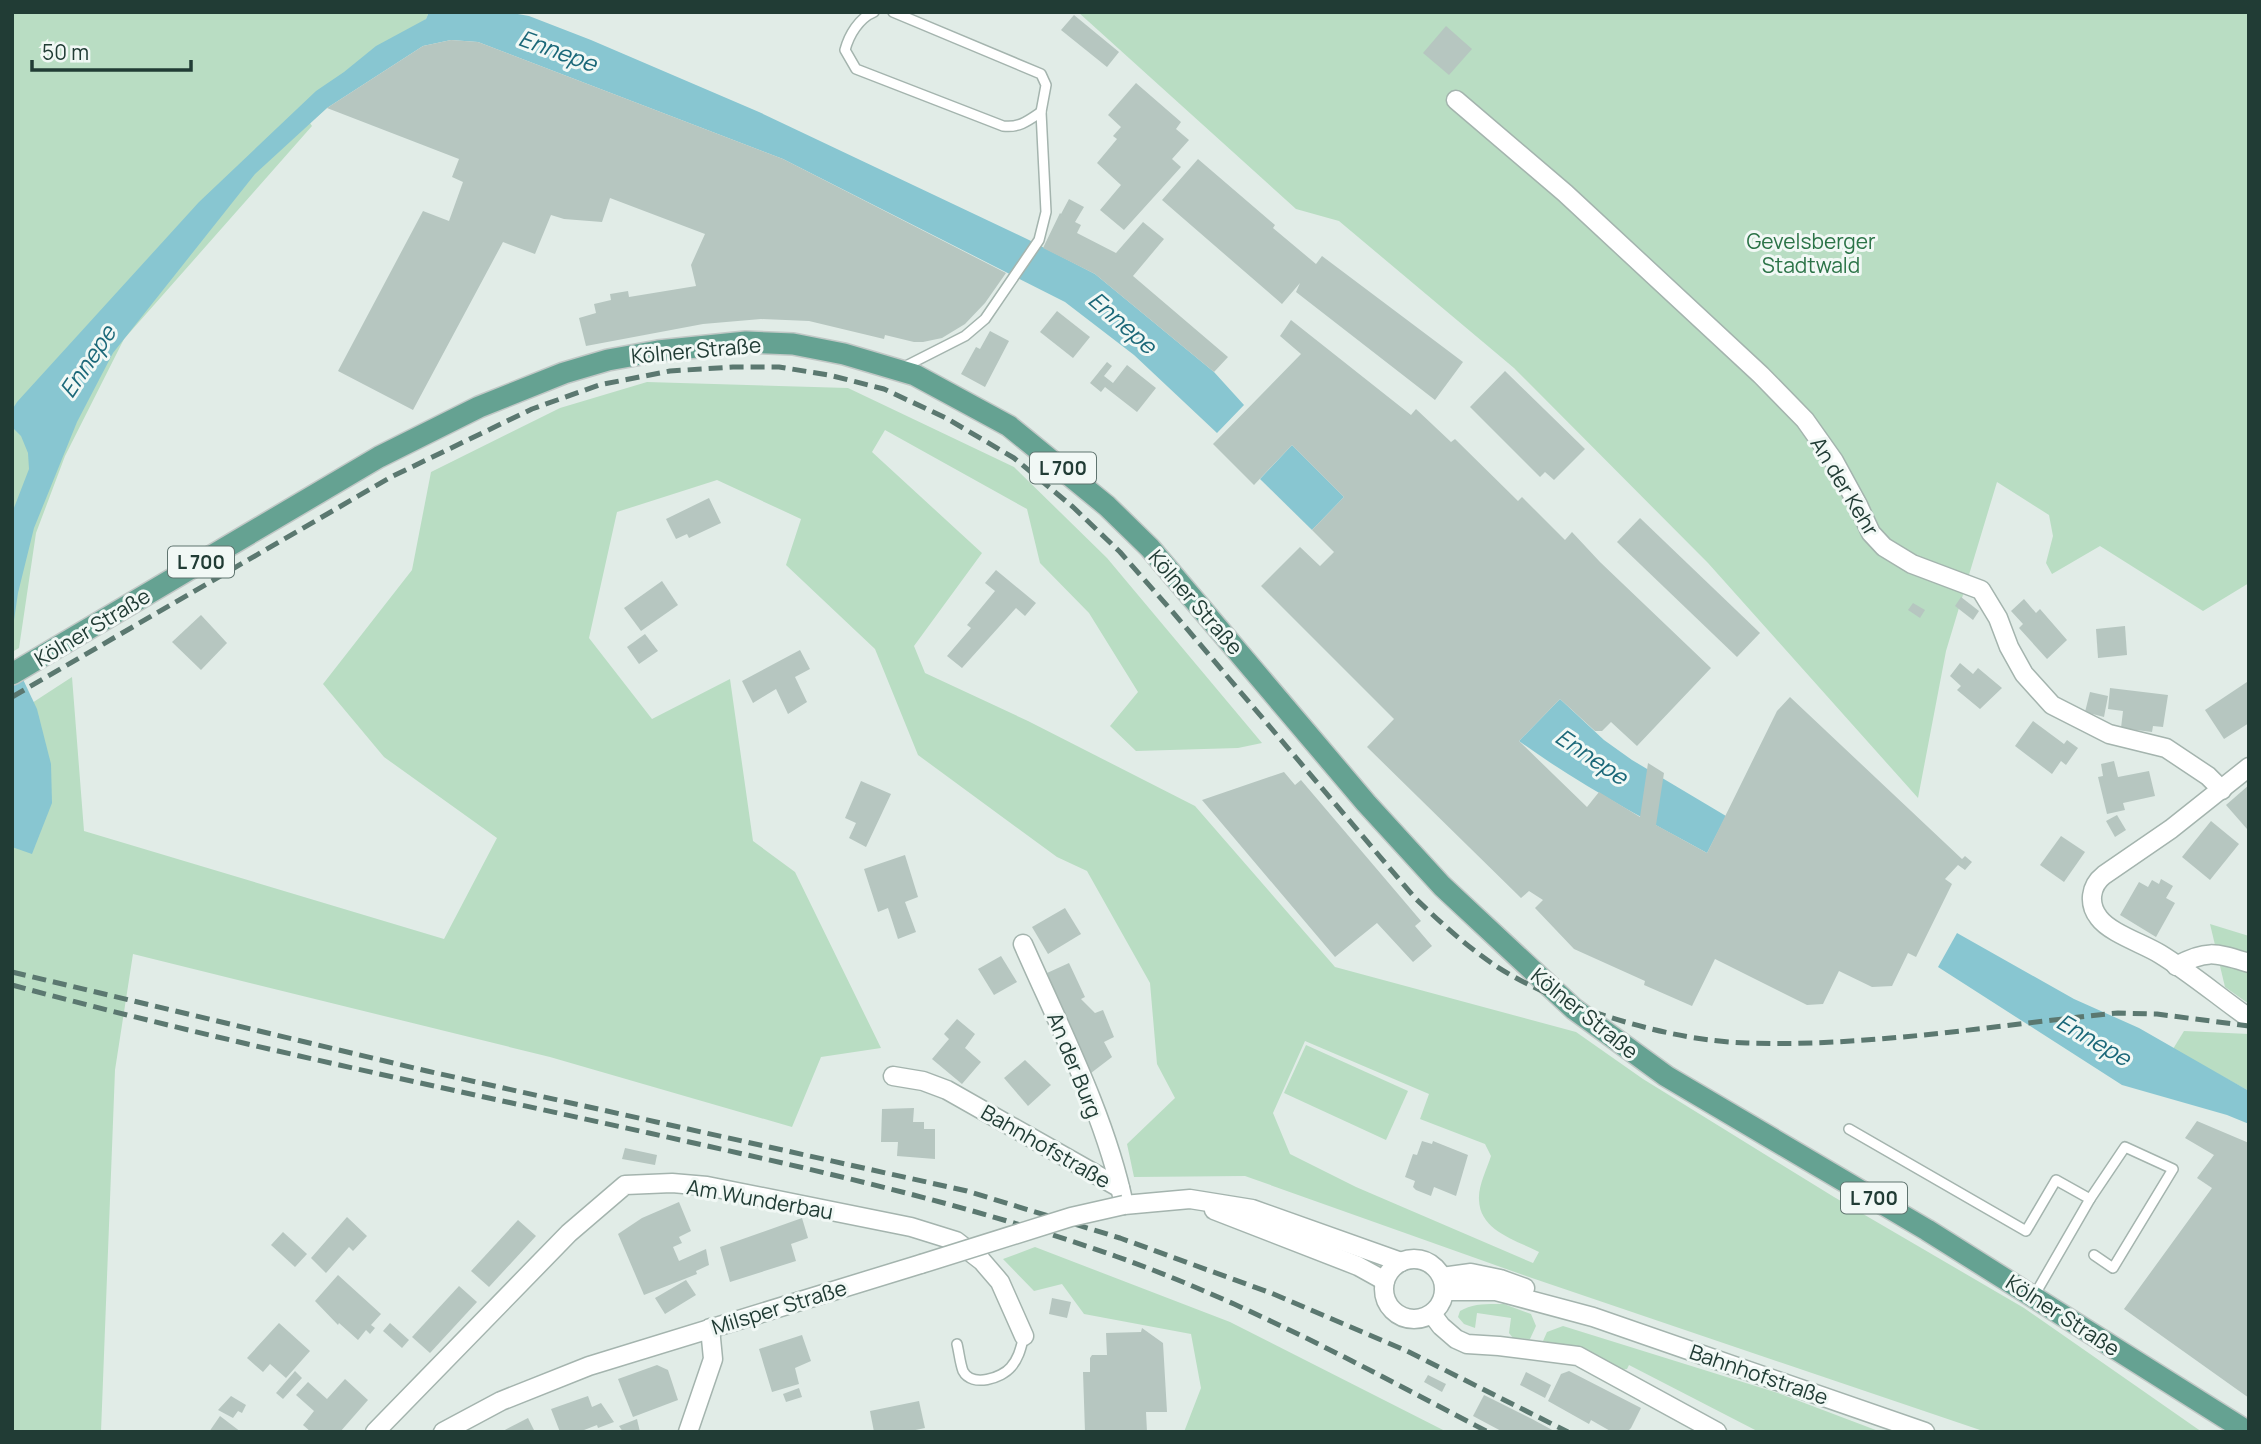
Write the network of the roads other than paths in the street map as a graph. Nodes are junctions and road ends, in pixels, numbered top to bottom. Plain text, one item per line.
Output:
1 (874, 12) edge
2 (893, 12) edge
3 (1456, 100) dead end
4 (1041, 112) junction
5 (897, 370) junction
6 (18, 671) edge
7 (2249, 767) edge
8 (2222, 790) junction
9 (1023, 944) dead end
10 (2249, 963) edge
11 (2176, 966) junction
12 (2249, 1018) edge
13 (893, 1076) dead end
14 (1849, 1129) dead end
15 (1122, 1196) junction
16 (1190, 1199) junction
17 (2090, 1199) junction
18 (2094, 1255) dead end
19 (1401, 1262) junction
20 (1385, 1281) junction
21 (1443, 1284) junction
22 (2034, 1296) junction
23 (1432, 1314) junction
24 (710, 1328) junction
25 (1024, 1336) joint
26 (957, 1344) dead end
27 (375, 1432) edge
28 (443, 1432) edge
29 (688, 1432) edge
30 (1717, 1432) edge
31 (1925, 1432) edge
32 (2248, 1432) edge

1 - 4 lane
2 - 4 lane
3 - 8 street, An der Kehr
4 - 5 lane
5 - 6 main road, Kölner Straße / L 700
5 - 22 main road, Kölner Straße / L 700
7 - 8 street
8 - 11 street
9 - 15 street, An der Burg
10 - 11 street
11 - 12 street
13 - 15 street, Bahnhofstraße
14 - 17 lane
15 - 16 street, Bahnhofstraße
15 - 24 street, Milsper Straße, bridge
16 - 19 street, Bahnhofstraße
16 - 20 street, Bahnhofstraße
17 - 18 lane
17 - 22 lane
19 - 20 street
19 - 21 street, Bahnhofstraße
20 - 23 street
21 - 23 street
21 - 31 street, Bahnhofstraße
22 - 32 main road, Kölner Straße / L 700
23 - 30 street
24 - 28 street, Milsper Straße
24 - 29 street
25 - 26 lane
25 - 27 street, Am Wunderbau

